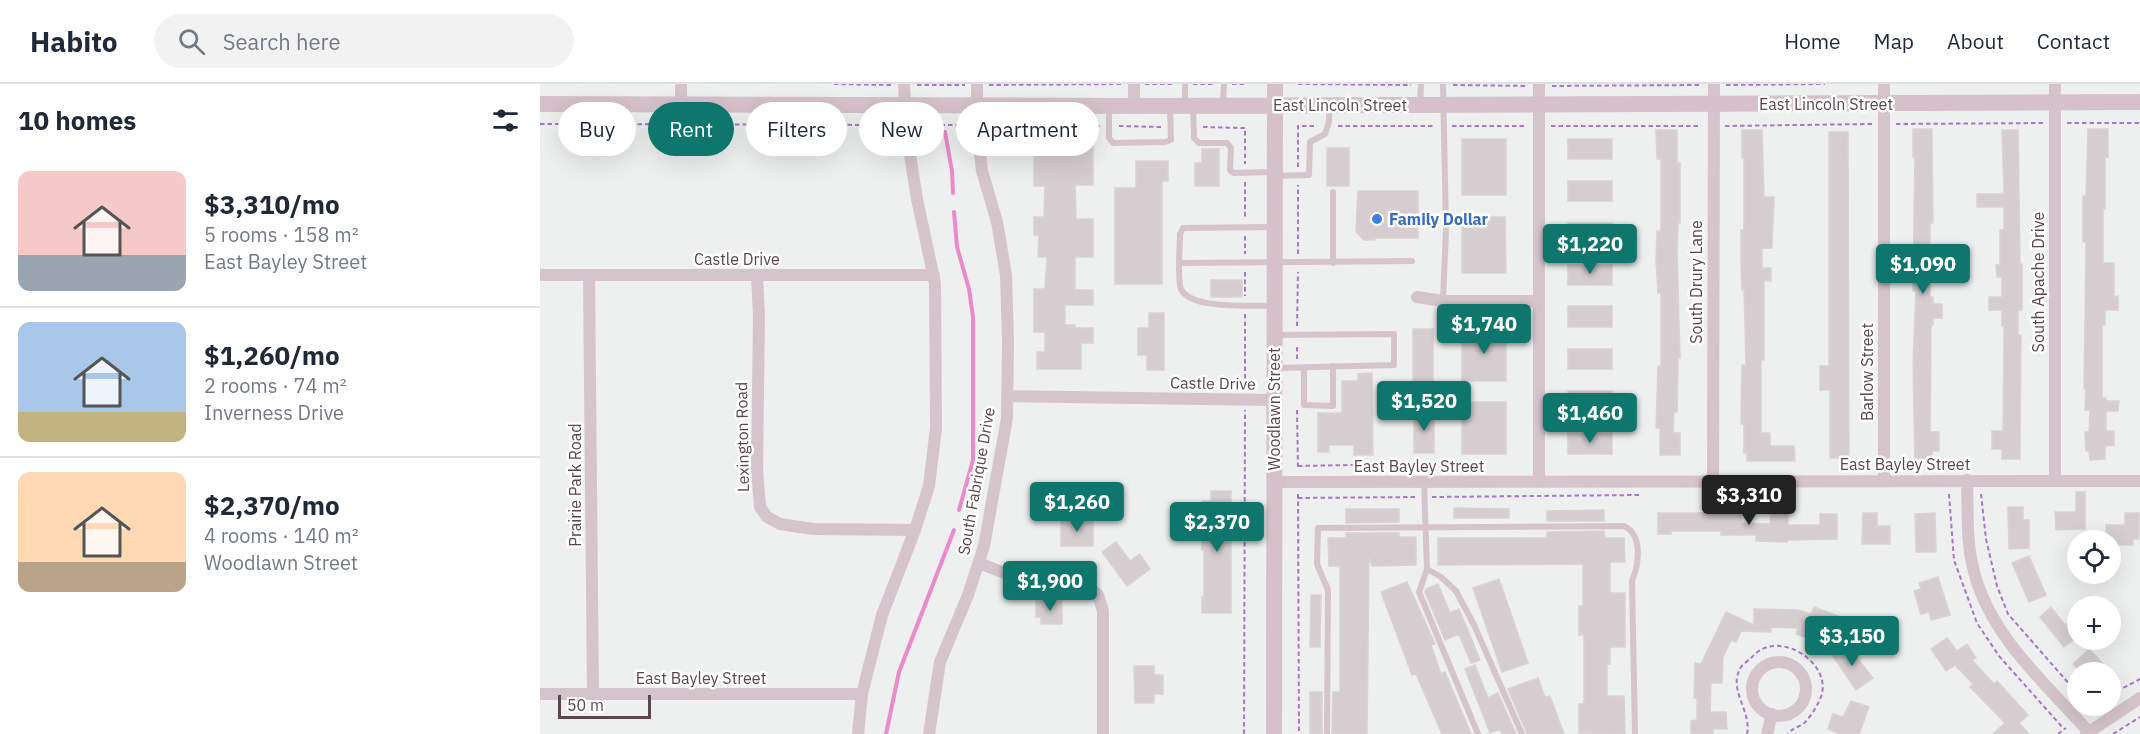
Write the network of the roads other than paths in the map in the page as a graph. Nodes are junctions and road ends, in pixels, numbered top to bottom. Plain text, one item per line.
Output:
1 (681, 84) edge
2 (904, 84) edge
3 (977, 84) edge
4 (1134, 84) edge
5 (1185, 84) edge
6 (1224, 84) edge
7 (1275, 84) edge
8 (1714, 84) edge
9 (1884, 84) edge
10 (2055, 84) edge
11 (1421, 85) edge
12 (1443, 85) edge
13 (1539, 85) edge
14 (681, 102) edge
15 (905, 102) edge
16 (977, 102) edge
17 (2140, 102) edge
18 (1884, 103) junction
19 (2055, 103) junction
20 (540, 104) edge
21 (648, 104) edge
22 (734, 104) edge
23 (1714, 104) junction
24 (859, 105) edge
25 (1275, 105) junction
26 (1329, 105) junction
27 (1420, 105) junction
28 (1443, 105) junction
29 (1540, 105) junction
30 (1099, 106) edge
31 (1109, 106) junction
32 (1134, 106) junction
33 (1183, 106) junction
34 (1223, 106) junction
35 (910, 156) edge
36 (980, 156) edge
37 (1275, 174) junction
38 (1333, 192) dead end
39 (1274, 226) junction
40 (1412, 261) dead end
41 (1180, 263) junction
42 (1273, 263) junction
43 (1334, 263) junction
44 (540, 275) edge
45 (757, 275) junction
46 (934, 275) junction
47 (589, 276) junction
48 (1417, 297) dead end
49 (1443, 301) junction
50 (1538, 301) junction
51 (1274, 306) junction
52 (1274, 335) junction
53 (1333, 366) junction
54 (1300, 367) junction
55 (1274, 368) junction
56 (1007, 396) junction
57 (1274, 400) junction
58 (1884, 480) junction
59 (1967, 480) junction
60 (1713, 481) junction
61 (2055, 481) junction
62 (2140, 481) edge
63 (1274, 482) junction
64 (1424, 482) junction
65 (1539, 482) junction
66 (1425, 528) junction
67 (915, 530) junction
68 (979, 563) junction
69 (1427, 569) junction
70 (540, 694) edge
71 (593, 694) junction
72 (862, 694) junction
73 (2140, 698) edge
74 (1772, 714) junction
75 (2087, 733) edge
76 (858, 734) edge
77 (929, 734) edge
78 (1103, 734) edge
79 (1274, 734) edge
80 (1327, 734) edge
81 (1478, 734) edge
82 (1522, 734) edge
83 (1635, 734) edge
84 (1767, 734) edge

1 - 14 street
2 - 15 street
3 - 16 street, South Fabrique Drive
4 - 32 street
5 - 33 lane
6 - 34 lane
7 - 25 street, Woodlawn Street
8 - 23 street, South Drury Lane
9 - 18 street, Barlow Street
10 - 19 street, South Apache Drive
11 - 27 lane
12 - 28 lane
13 - 29 street
17 - 19 street, East Lincoln Street
18 - 19 street, East Lincoln Street
18 - 23 street, East Lincoln Street
18 - 58 street, Barlow Street
19 - 61 street, South Apache Drive
20 - 21 street, East Lincoln Street
22 - 24 street, East Lincoln Street
23 - 29 street, East Lincoln Street
23 - 60 street, South Drury Lane
25 - 26 street, East Lincoln Street
25 - 34 street, East Lincoln Street
25 - 37 street, Woodlawn Street
26 - 27 street, East Lincoln Street
26 - 37 lane
27 - 28 street, East Lincoln Street
28 - 29 street, East Lincoln Street
28 - 49 lane
29 - 50 street
30 - 31 street, East Lincoln Street
31 - 32 street, East Lincoln Street
31 - 33 lane
32 - 33 street, East Lincoln Street
33 - 34 street, East Lincoln Street
33 - 37 lane
35 - 46 street
36 - 56 street, South Fabrique Drive
37 - 39 street, Woodlawn Street
38 - 43 lane
39 - 41 lane
39 - 42 street, Woodlawn Street
40 - 43 lane
41 - 42 lane
41 - 51 lane
42 - 43 lane
42 - 51 street, Woodlawn Street
44 - 47 street, Castle Drive
45 - 46 street, Castle Drive
45 - 47 street, Castle Drive
45 - 67 street, Lexington Road
46 - 67 street
47 - 71 street, Prairie Park Road
48 - 49 street
49 - 50 street
50 - 65 street
51 - 52 street, Woodlawn Street
52 - 53 lane
52 - 55 street, Woodlawn Street
53 - 54 lane
53 - 54 lane
54 - 55 lane
55 - 57 street, Woodlawn Street
56 - 57 street, Castle Drive
56 - 68 street, South Fabrique Drive
57 - 63 street, Woodlawn Street
58 - 59 street, East Bayley Street
58 - 60 street, East Bayley Street
59 - 61 street, East Bayley Street
59 - 75 street
60 - 65 street, East Bayley Street
61 - 62 street, East Bayley Street
63 - 64 street, East Bayley Street
63 - 79 street, Woodlawn Street
64 - 65 street, East Bayley Street
64 - 66 lane
66 - 69 lane
66 - 80 lane
66 - 83 lane
67 - 72 street
68 - 77 street, South Fabrique Drive
68 - 78 street
69 - 81 lane
69 - 82 lane
70 - 71 street, East Bayley Street
71 - 72 street, East Bayley Street
72 - 76 street
73 - 75 street
74 - 74 street
74 - 84 street

